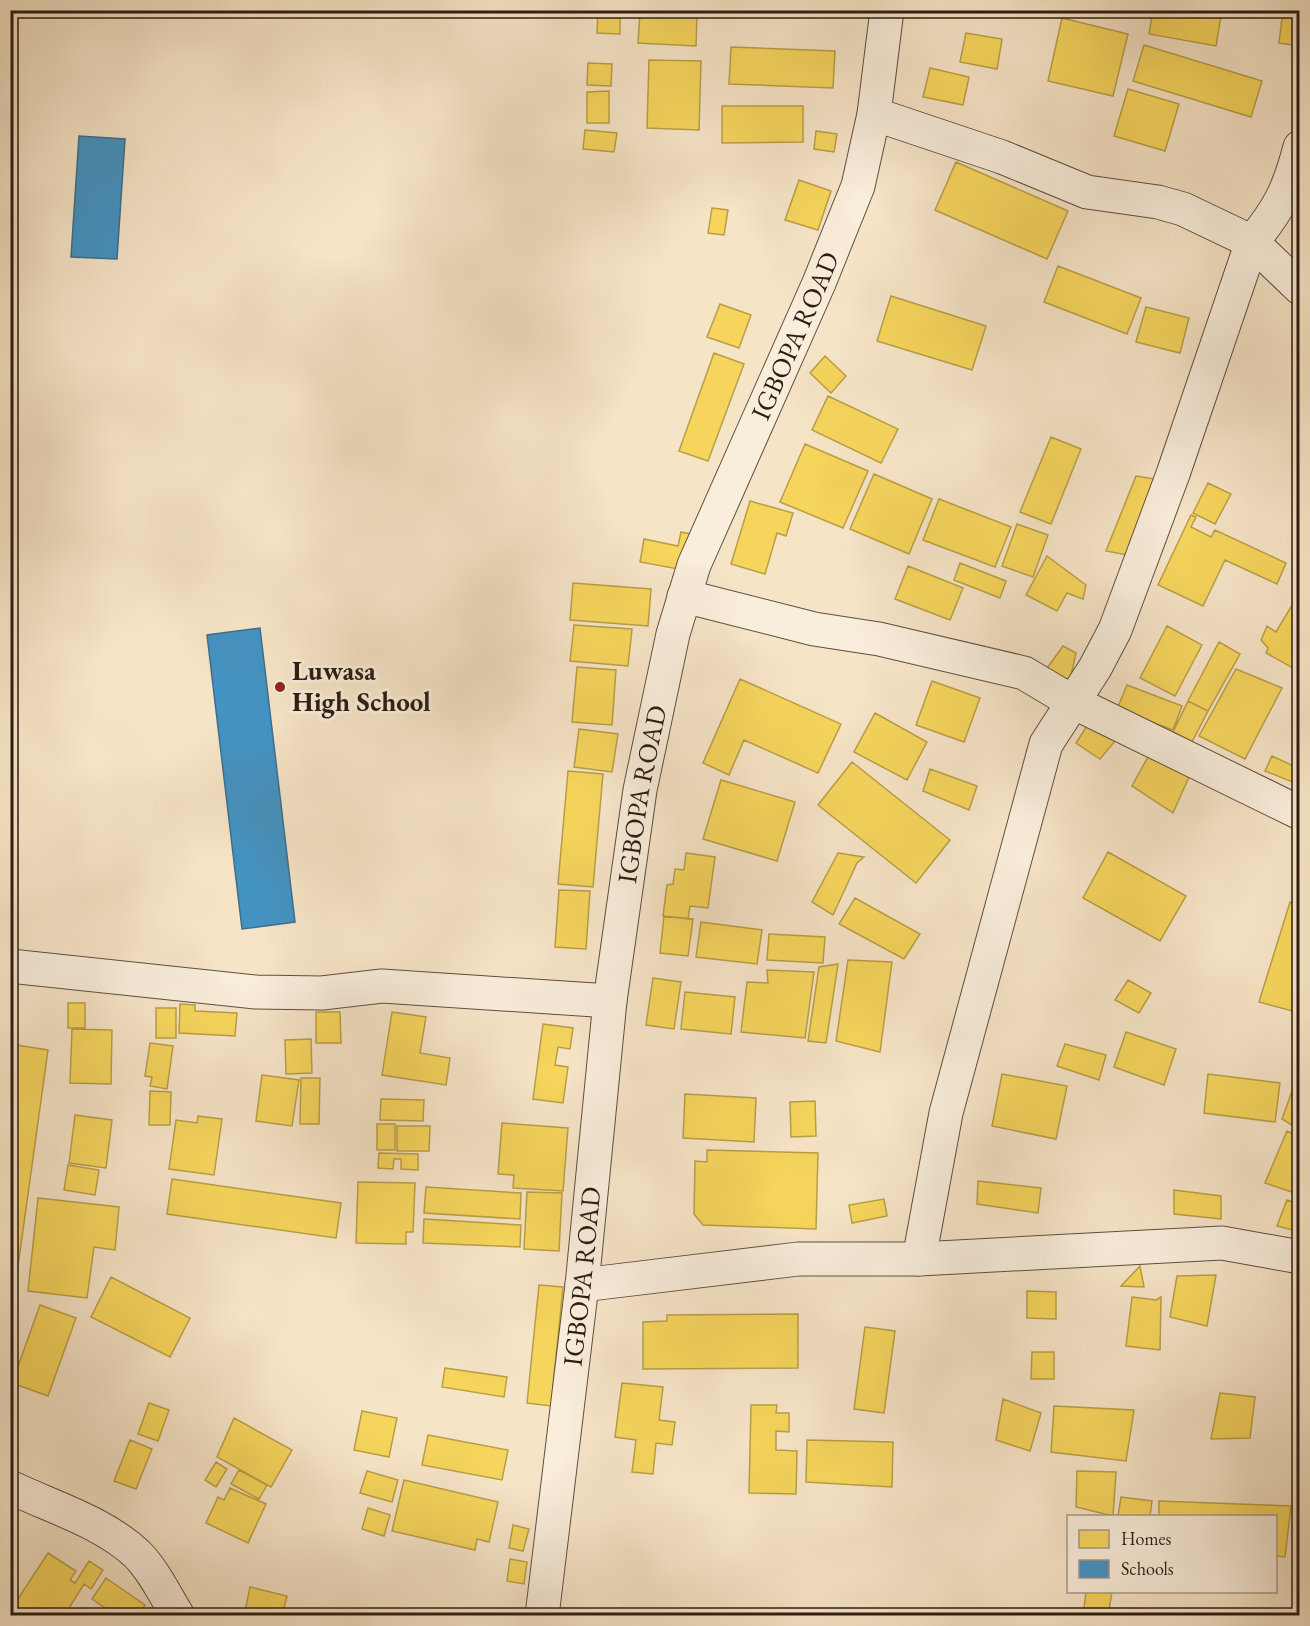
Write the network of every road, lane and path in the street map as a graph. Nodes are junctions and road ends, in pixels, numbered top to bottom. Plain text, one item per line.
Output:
1 (887, 10) edge
2 (874, 114) junction
3 (1299, 147) edge
4 (1252, 242) junction
5 (1299, 288) edge
6 (684, 596) junction
7 (1071, 701) junction
8 (1299, 813) edge
9 (10, 966) edge
10 (610, 1001) junction
11 (1299, 1257) edge
12 (919, 1259) junction
13 (582, 1285) junction
14 (10, 1488) edge
15 (177, 1616) edge
16 (542, 1616) edge

1 - 2 street, IGBOPA ROAD
2 - 4 street
2 - 6 street, IGBOPA ROAD
3 - 4 street
4 - 5 street
4 - 7 street
6 - 7 street
6 - 10 street, IGBOPA ROAD
7 - 8 street
7 - 12 street
9 - 10 street
10 - 13 street, IGBOPA ROAD
11 - 12 street
12 - 13 street
13 - 16 street, IGBOPA ROAD
14 - 15 street

